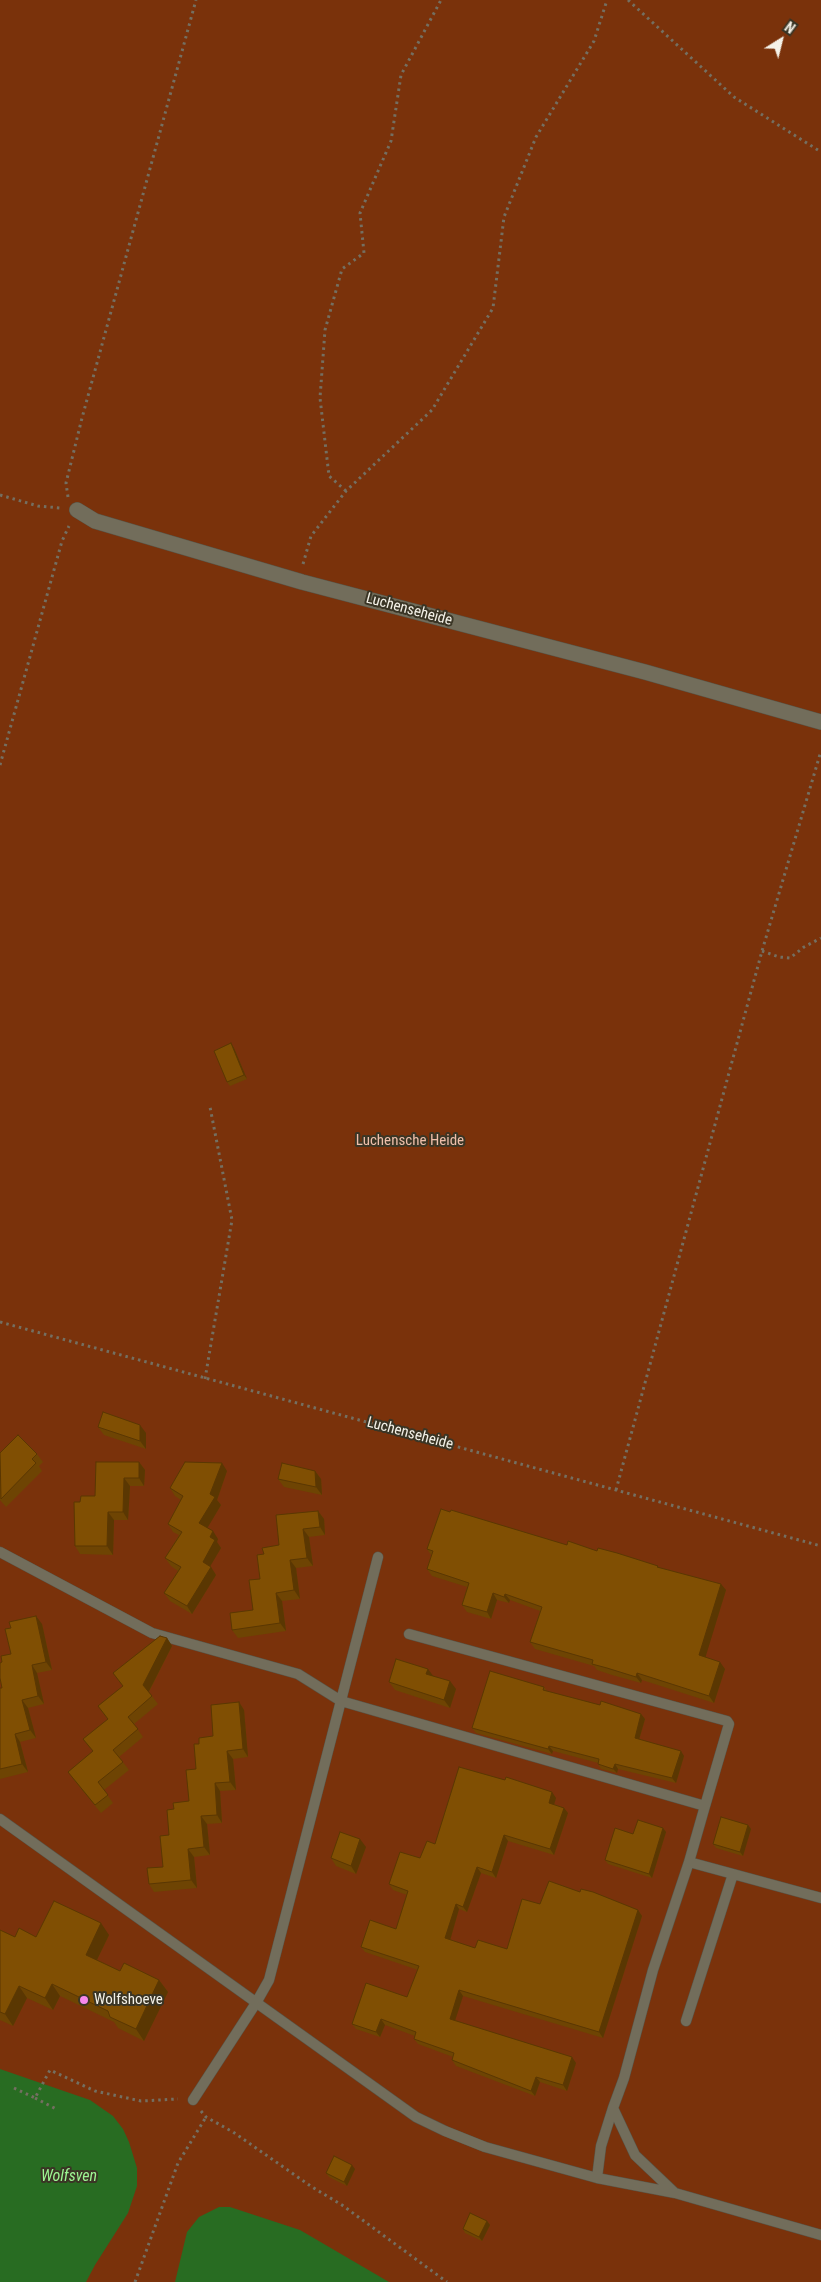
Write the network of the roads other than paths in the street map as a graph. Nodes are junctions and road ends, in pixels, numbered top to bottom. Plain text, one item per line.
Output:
1 (77, 510) road end
2 (821, 722) edge
3 (0, 1552) edge
4 (378, 1557) dead end
5 (409, 1634) dead end
6 (341, 1701) junction
7 (705, 1806) junction
8 (0, 1819) edge
9 (689, 1862) junction
10 (733, 1874) junction
11 (821, 1898) edge
12 (256, 2003) junction
13 (686, 2021) dead end
14 (193, 2100) road end
15 (613, 2108) junction
16 (597, 2178) junction
17 (675, 2193) junction
18 (821, 2235) edge

1 - 2 street, Luchenseheide
3 - 6 lane
4 - 6 lane
5 - 7 lane
6 - 7 lane
6 - 12 lane
7 - 9 lane
8 - 12 lane
9 - 10 lane
9 - 15 lane
10 - 11 lane
10 - 13 lane
12 - 14 lane
12 - 16 lane
15 - 16 lane
15 - 17 lane
16 - 17 lane
17 - 18 lane

